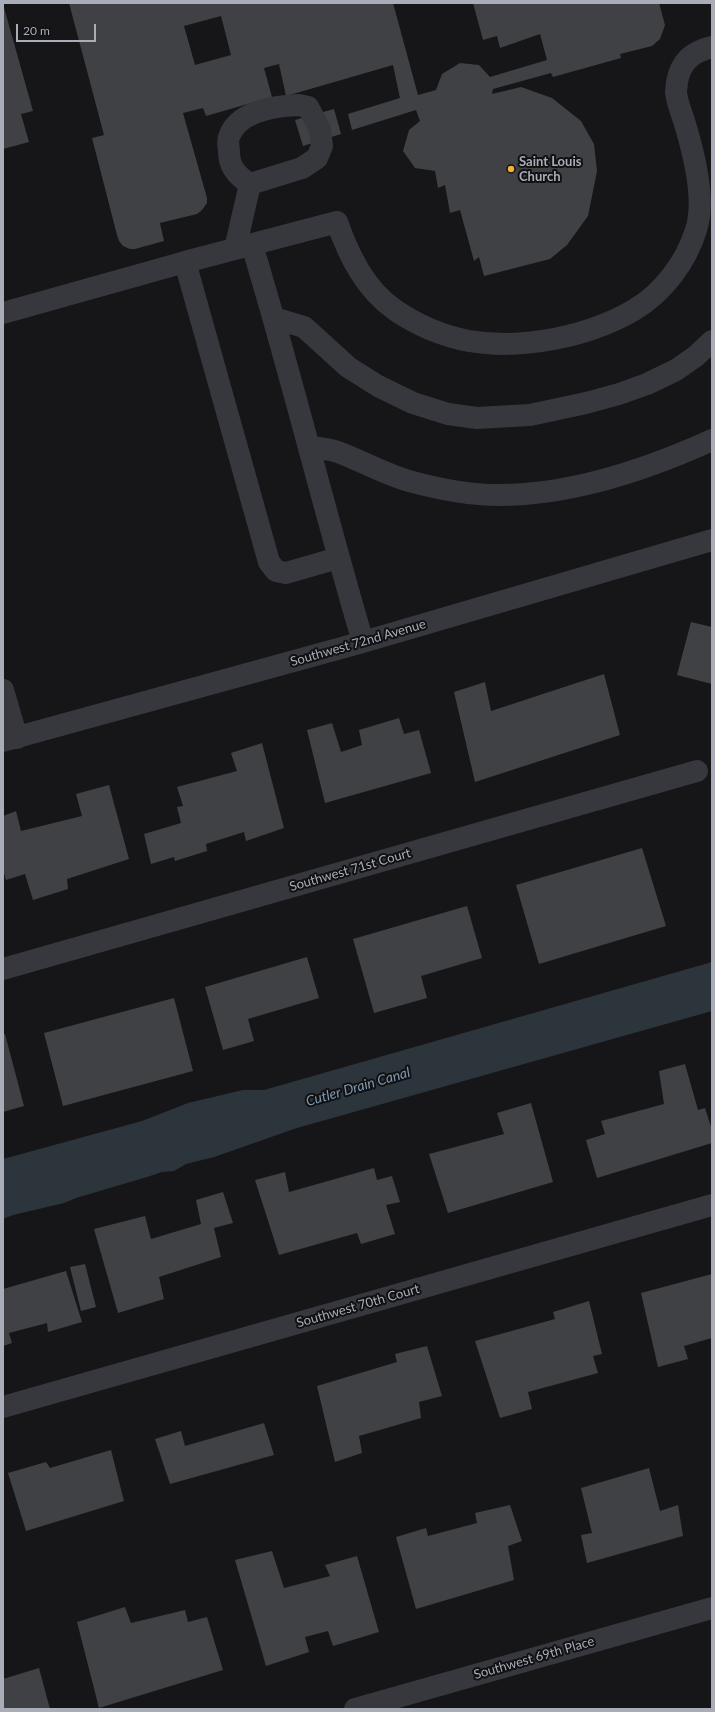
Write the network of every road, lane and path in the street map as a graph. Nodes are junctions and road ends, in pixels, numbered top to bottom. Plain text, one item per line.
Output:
1 (712, 47) edge
2 (250, 184) dead end
3 (244, 247) junction
4 (185, 262) junction
5 (3, 313) edge
6 (274, 318) junction
7 (712, 341) edge
8 (712, 440) edge
9 (309, 447) junction
10 (712, 540) edge
11 (338, 558) junction
12 (363, 642) junction
13 (3, 690) edge
14 (10, 740) edge
15 (697, 771) dead end
16 (3, 969) edge
17 (712, 1205) edge
18 (3, 1407) edge
19 (712, 1608) edge
20 (355, 1709) edge

1 - 3 street
2 - 3 street
3 - 4 street
3 - 6 street
4 - 5 street
4 - 11 street
6 - 7 street
6 - 9 street
8 - 9 street
9 - 11 street
10 - 12 street, Southwest 72nd Avenue
11 - 12 street
12 - 14 street, Southwest 72nd Avenue
13 - 14 street
15 - 16 street, Southwest 71st Court
17 - 18 street, Southwest 70th Court
19 - 20 street, Southwest 69th Place

